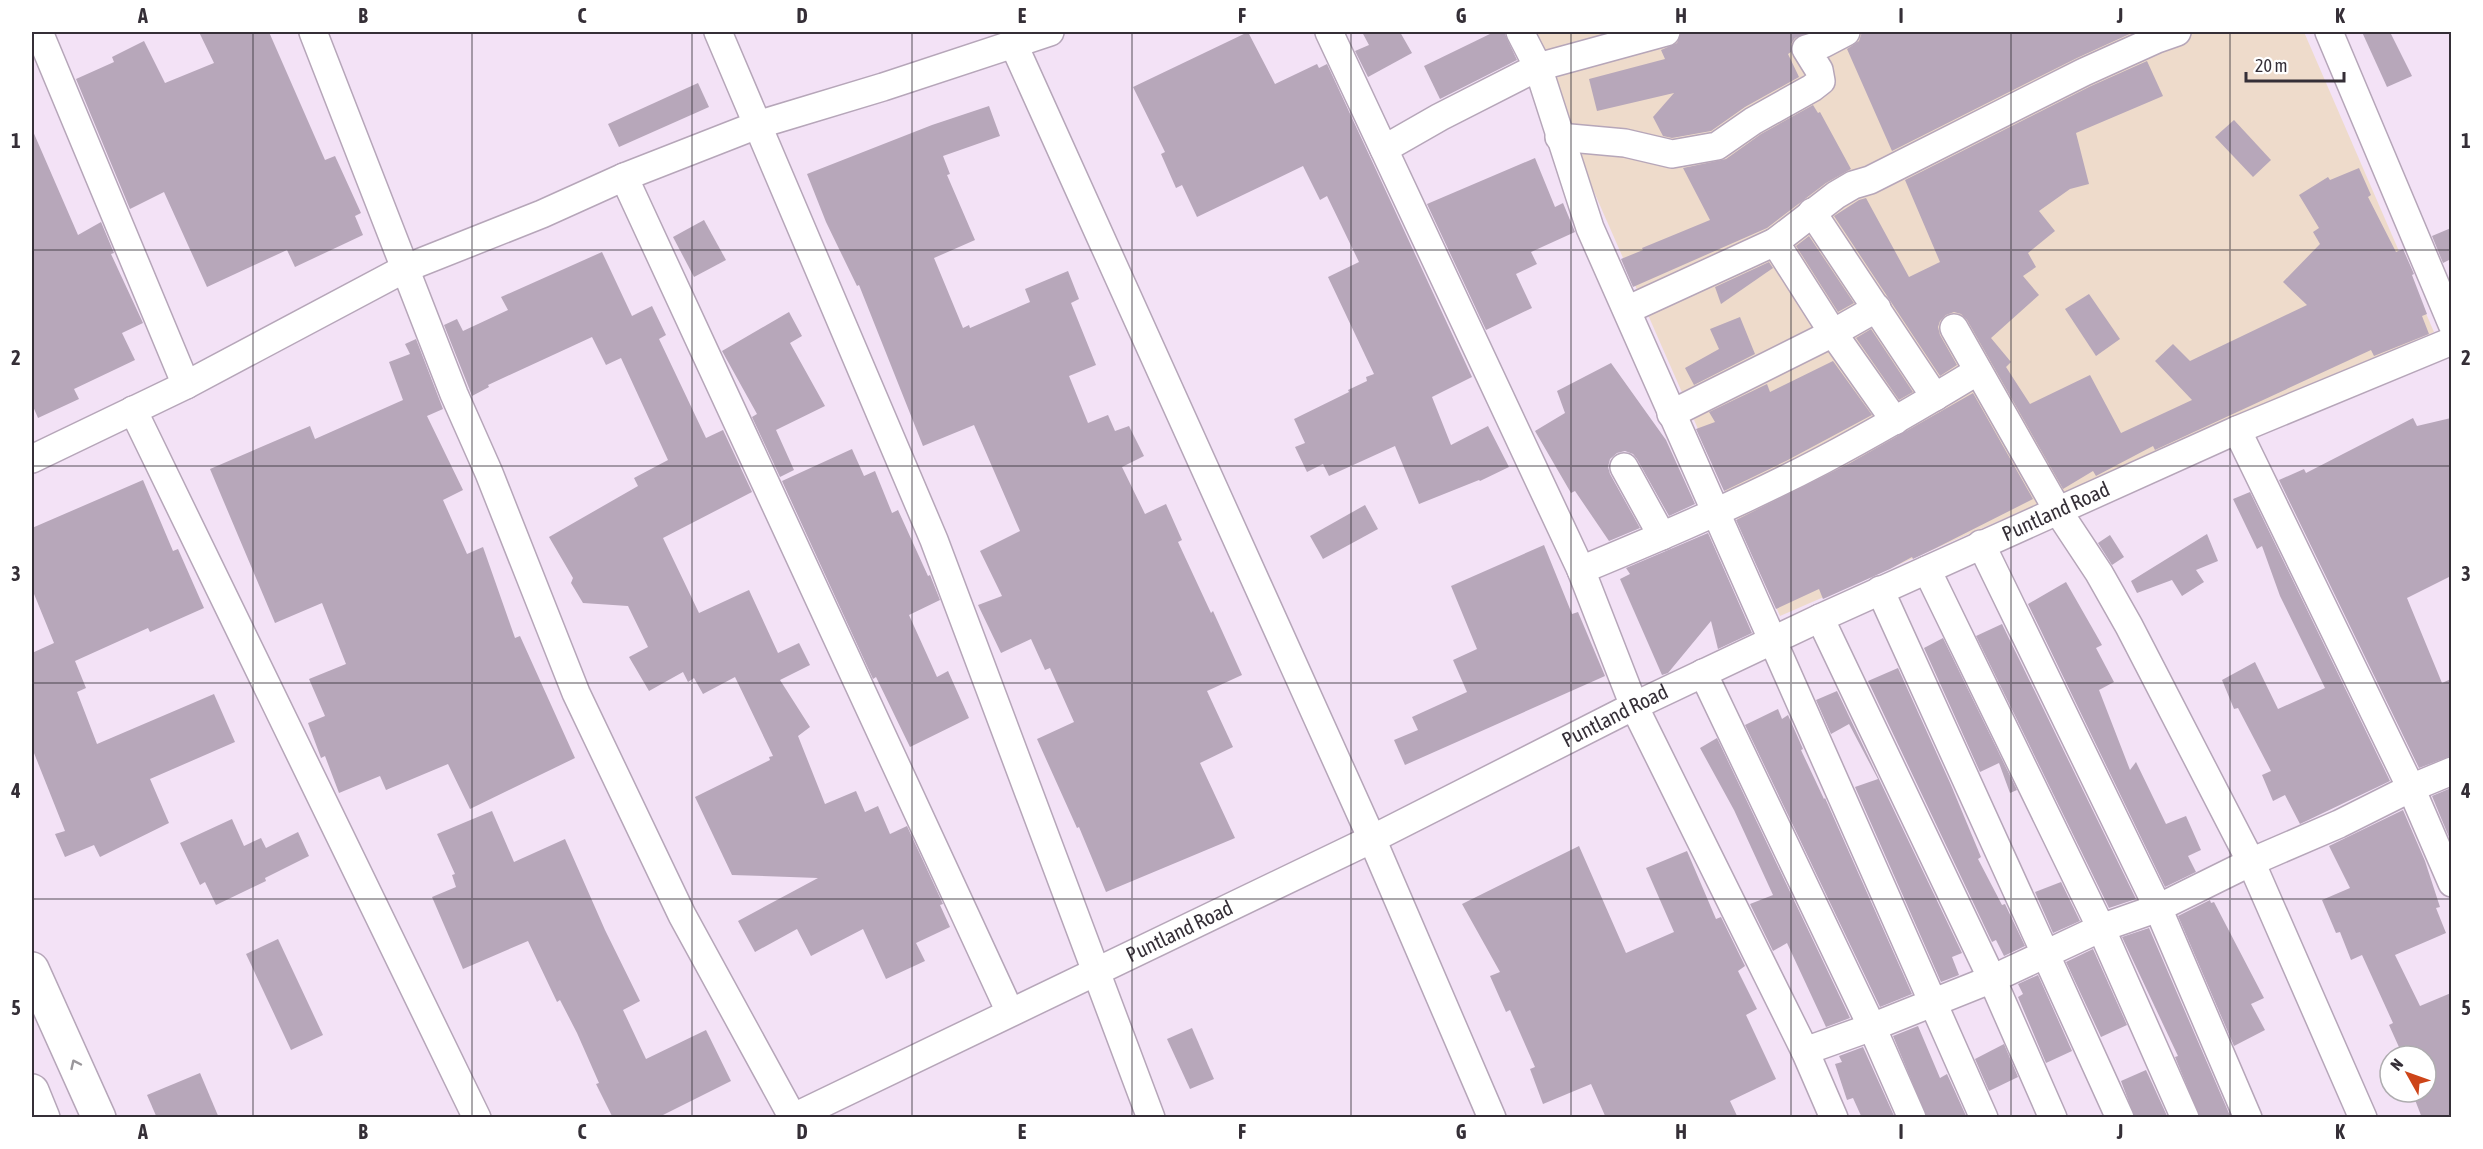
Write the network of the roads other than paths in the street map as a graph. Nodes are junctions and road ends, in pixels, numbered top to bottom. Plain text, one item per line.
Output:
1 (39, 32) edge
2 (314, 32) edge
3 (718, 32) edge
4 (1050, 32) edge
5 (1329, 32) edge
6 (1520, 32) edge
7 (1666, 32) edge
8 (1846, 32) edge
9 (2177, 32) edge
10 (2329, 32) edge
11 (1802, 40) edge
12 (1013, 43) junction
13 (1538, 67) junction
14 (756, 125) junction
15 (1559, 137) junction
16 (1384, 149) junction
17 (624, 177) junction
18 (1812, 212) junction
19 (1775, 242) junction
20 (406, 268) junction
21 (1877, 308) junction
22 (1627, 309) junction
23 (2451, 324) edge
24 (1954, 328) dead end
25 (1833, 333) junction
26 (2451, 341) edge
27 (1978, 371) junction
28 (186, 386) junction
29 (1935, 397) junction
30 (133, 410) junction
31 (1671, 414) junction
32 (1895, 421) junction
33 (2237, 430) junction
34 (32, 459) edge
35 (1624, 467) dead end
36 (2058, 511) junction
37 (1715, 512) junction
38 (1662, 536) junction
39 (1981, 544) junction
40 (1581, 570) junction
41 (1927, 570) junction
42 (1880, 590) junction
43 (1820, 618) junction
44 (1771, 641) junction
45 (1703, 673) junction
46 (1634, 706) junction
47 (2451, 771) edge
48 (2411, 788) junction
49 (1372, 839) junction
50 (2251, 862) junction
51 (2451, 883) edge
52 (2158, 908) junction
53 (2101, 928) junction
54 (2046, 953) junction
55 (32, 969) edge
56 (1097, 972) junction
57 (1992, 979) junction
58 (1932, 1002) junction
59 (1010, 1012) junction
60 (1872, 1027) junction
61 (1805, 1051) junction
62 (32, 1091) edge
63 (793, 1117) edge
64 (44, 1118) edge
65 (99, 1118) edge
66 (477, 1118) edge
67 (1151, 1118) edge
68 (1492, 1118) edge
69 (1834, 1118) edge
70 (1912, 1118) edge
71 (1983, 1118) edge
72 (2053, 1118) edge
73 (2120, 1118) edge
74 (2185, 1118) edge
75 (2248, 1118) edge
76 (2363, 1118) edge

1 - 28 street
2 - 20 street
3 - 14 street
4 - 12 street
5 - 16 street
6 - 13 street
7 - 13 street
8 - 11 street
9 - 18 street
10 - 23 street
11 - 15 street
12 - 14 street
12 - 49 street
13 - 15 street
13 - 16 street
14 - 17 street
14 - 56 street
15 - 22 street
16 - 40 street
17 - 20 street
17 - 59 street
18 - 19 street
18 - 21 street
19 - 22 street
19 - 25 street
20 - 28 street
20 - 63 street
21 - 25 street
21 - 29 street
22 - 31 street
24 - 27 street
25 - 31 street
25 - 32 street
26 - 33 street, Puntland Road
27 - 29 street
27 - 36 street
28 - 30 street
29 - 32 street
30 - 34 street
30 - 66 street
31 - 37 street
32 - 37 street
33 - 36 street, Puntland Road
33 - 48 street
35 - 38 street
36 - 39 street, Puntland Road
36 - 50 street
37 - 38 street
37 - 44 street
38 - 40 street
39 - 41 street, Puntland Road
39 - 52 street
40 - 46 street
41 - 42 street, Puntland Road
41 - 53 street
42 - 43 street, Puntland Road
42 - 54 street
43 - 44 street, Puntland Road
43 - 57 street
44 - 45 street, Puntland Road
44 - 58 street
45 - 46 street, Puntland Road
45 - 60 street
46 - 49 street, Puntland Road
46 - 61 street
47 - 48 street
48 - 50 street
48 - 51 street
49 - 56 street, Puntland Road
49 - 68 street
50 - 52 street
50 - 76 street
52 - 53 street
52 - 75 street
53 - 54 street
53 - 74 street
54 - 57 street
54 - 73 street
65 -> 55 highway
56 - 59 street, Puntland Road
56 - 67 street
57 - 58 street
57 - 72 street
58 - 60 street
58 - 71 street
59 - 63 street, Puntland Road
60 - 61 street
60 - 70 street
61 - 69 street
62 - 64 highway

